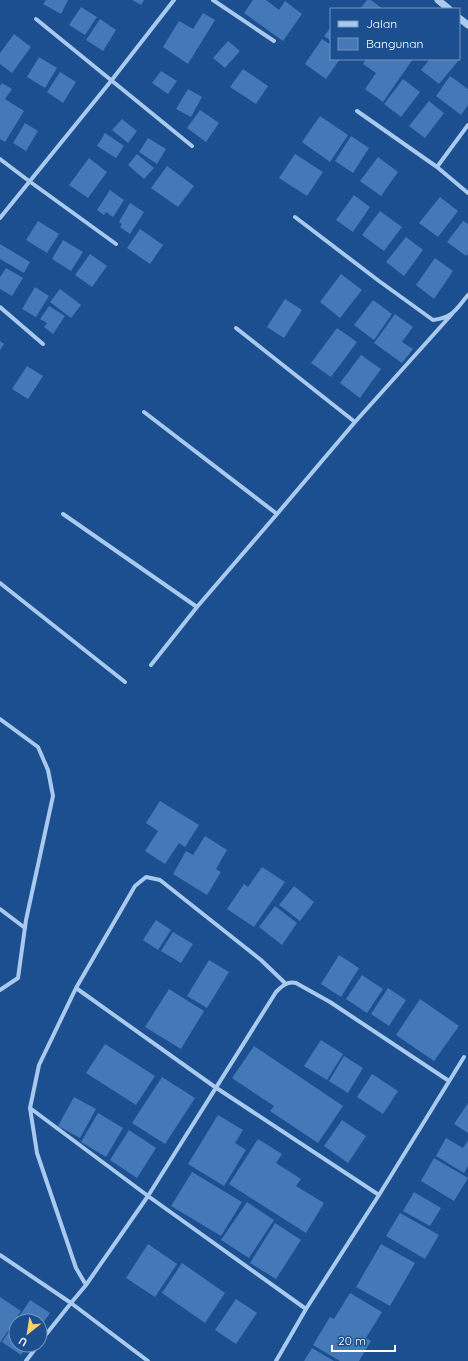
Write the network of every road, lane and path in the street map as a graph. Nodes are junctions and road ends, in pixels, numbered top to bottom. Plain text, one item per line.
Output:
1 (174, 0) edge
2 (213, 0) edge
3 (438, 0) edge
4 (448, 8) edge
5 (36, 19) dead end
6 (460, 19) edge
7 (468, 25) edge
8 (274, 41) dead end
9 (111, 81) junction
10 (357, 111) dead end
11 (468, 125) edge
12 (192, 146) dead end
13 (0, 159) edge
14 (437, 167) junction
15 (29, 181) junction
16 (468, 193) edge
17 (295, 217) dead end
18 (0, 218) edge
19 (116, 244) dead end
20 (468, 295) edge
21 (0, 307) edge
22 (452, 314) junction
23 (236, 328) dead end
24 (43, 344) dead end
25 (144, 412) dead end
26 (355, 422) junction
27 (63, 514) dead end
28 (277, 514) junction
29 (0, 583) edge
30 (197, 607) junction
31 (151, 665) dead end
32 (125, 682) dead end
33 (0, 719) edge
34 (0, 909) edge
35 (25, 928) junction
36 (286, 984) junction
37 (76, 988) junction
38 (0, 990) edge
39 (464, 1057) dead end
40 (449, 1081) junction
41 (215, 1087) junction
42 (30, 1108) junction
43 (379, 1195) junction
44 (148, 1196) junction
45 (0, 1255) edge
46 (86, 1285) junction
47 (71, 1303) junction
48 (306, 1309) junction
49 (48, 1332) edge
50 (148, 1361) edge
51 (276, 1361) edge

1 - 9 street
2 - 8 street
3 - 4 street
5 - 9 street
6 - 7 street
9 - 12 street
9 - 15 street
10 - 14 street
11 - 14 street
13 - 15 street
14 - 16 street
15 - 18 street
15 - 19 street
17 - 22 street
20 - 22 street
21 - 24 street
22 - 26 street
23 - 26 street
25 - 28 street
26 - 28 street
27 - 30 street
28 - 30 street
29 - 32 street
30 - 31 street
33 - 35 street
34 - 35 street
35 - 38 street
36 - 37 street
36 - 40 street
36 - 41 street
37 - 41 street
37 - 42 street
39 - 40 street
40 - 43 street
41 - 43 street
41 - 44 street
42 - 44 street
42 - 46 street
43 - 48 street
44 - 46 street
44 - 48 street
45 - 47 street
46 - 47 street
47 - 49 street
47 - 50 street
48 - 51 street

